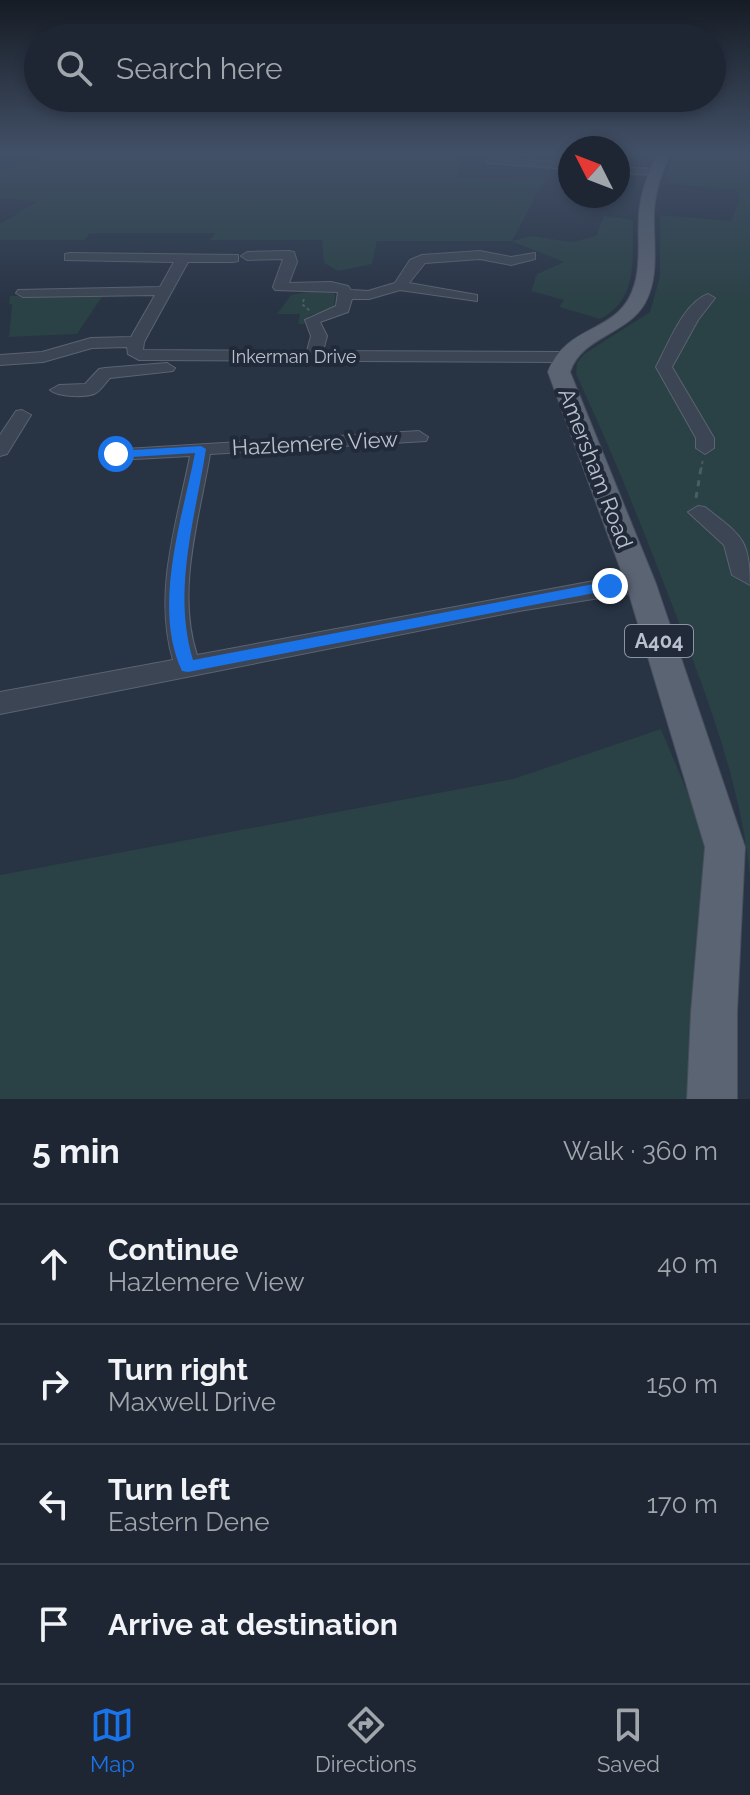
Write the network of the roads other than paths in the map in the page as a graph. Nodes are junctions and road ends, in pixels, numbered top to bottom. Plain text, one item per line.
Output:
1 (648, 204) edge
2 (530, 256) dead end
3 (70, 257) dead end
4 (183, 258) junction
5 (400, 286) junction
6 (165, 291) junction
7 (23, 293) dead end
8 (346, 294) junction
9 (472, 298) dead end
10 (708, 298) dead end
11 (136, 342) junction
12 (314, 357) junction
13 (562, 357) junction
14 (215, 358) junction
15 (0, 360) edge
16 (59, 390) dead end
17 (22, 415) dead end
18 (419, 437) dead end
19 (705, 448) road end
20 (201, 449) junction
21 (0, 450) edge
22 (116, 454) dead end
23 (698, 512) road end
24 (750, 577) edge
25 (641, 584) junction
26 (188, 667) junction
27 (0, 703) edge
28 (712, 1099) edge

1 - 13 main road, Amersham Road
2 - 5 street
3 - 4 street
4 - 6 street
4 - 8 street
5 - 8 street
5 - 9 street
6 - 7 street
6 - 11 street
8 - 12 street
10 - 19 street
11 - 14 street, Inkerman Drive
11 - 15 street
12 - 13 street, Inkerman Drive
12 - 14 street, Inkerman Drive
13 - 25 main road, Amersham Road / A404
14 - 16 street
17 - 21 street
18 - 20 street, Hazlemere View
20 - 22 street, Hazlemere View
20 - 26 street
23 - 24 street
25 - 26 street
25 - 28 main road, Amersham Road / A404
26 - 27 street

